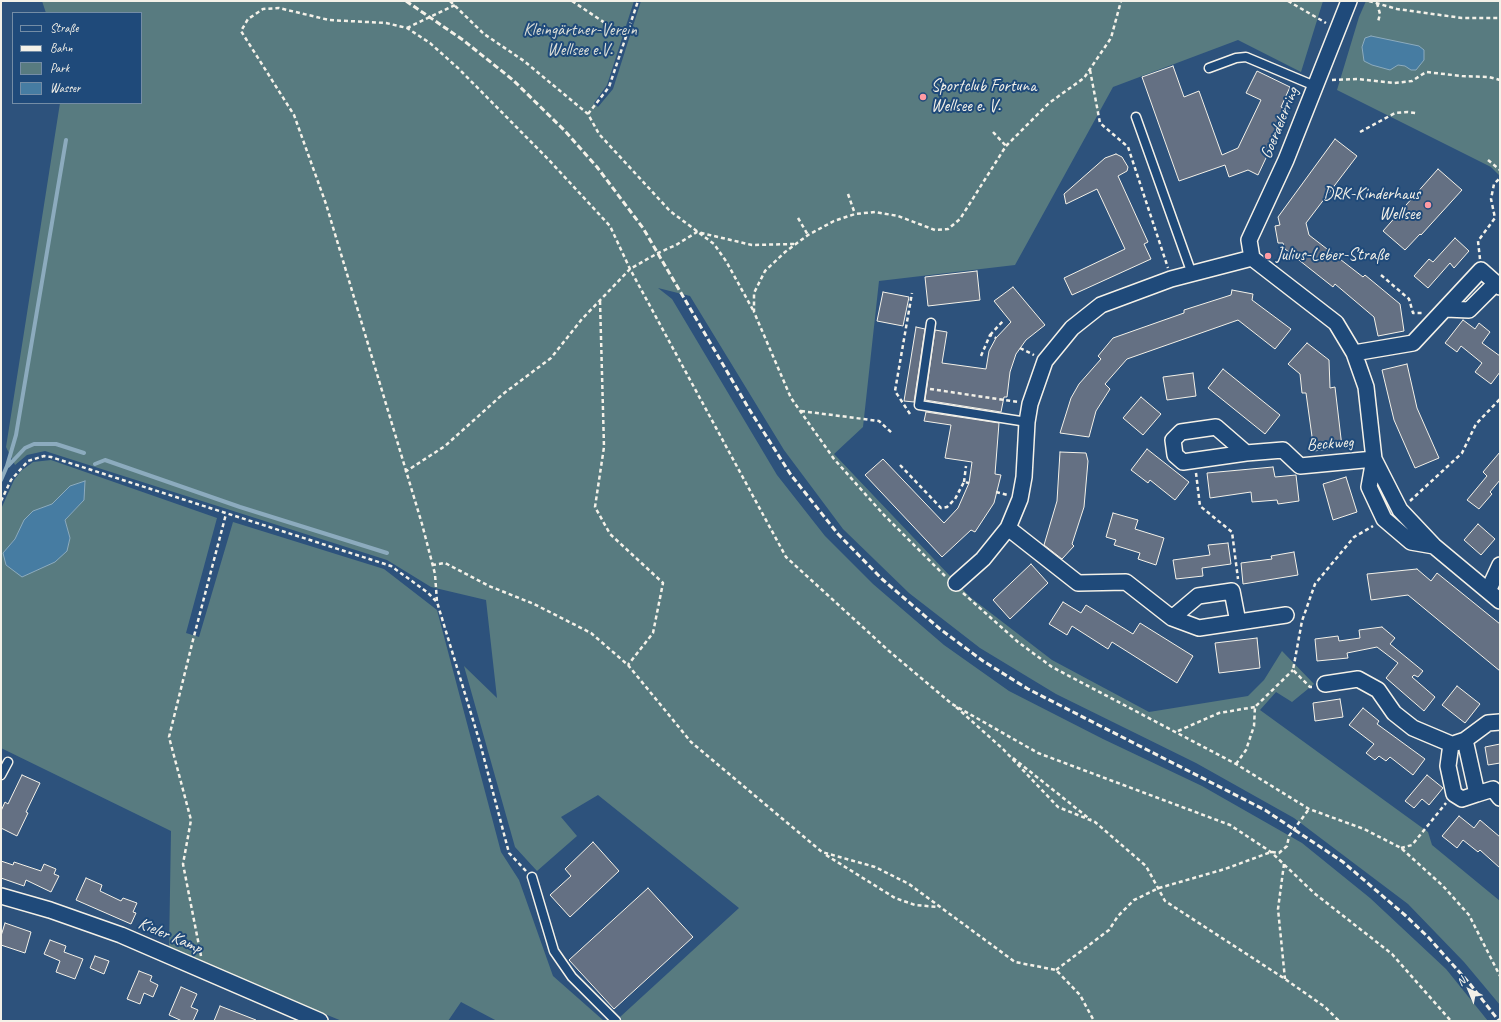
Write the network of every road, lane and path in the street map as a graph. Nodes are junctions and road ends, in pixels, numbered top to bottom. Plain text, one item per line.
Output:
1 (450, 1) edge
2 (572, 1) edge
3 (638, 1) edge
4 (1121, 1) edge
5 (1288, 1) edge
6 (1349, 1) edge
7 (1369, 1) edge
8 (1377, 3) junction
9 (455, 5) junction
10 (1500, 18) edge
11 (1378, 22) dead end
12 (407, 28) junction
13 (1337, 29) junction
14 (626, 37) junction
15 (1209, 68) dead end
16 (1090, 70) junction
17 (1347, 79) dead end
18 (1500, 80) edge
19 (1315, 86) junction
20 (588, 114) junction
21 (1416, 114) dead end
22 (1136, 117) dead end
23 (993, 132) dead end
24 (1360, 132) dead end
25 (1006, 146) junction
26 (1488, 160) dead end
27 (1500, 170) edge
28 (1500, 178) edge
29 (848, 194) dead end
30 (855, 214) junction
31 (798, 218) dead end
32 (697, 232) junction
33 (808, 235) junction
34 (796, 244) junction
35 (1252, 258) junction
36 (630, 269) junction
37 (1481, 270) junction
38 (1192, 274) junction
39 (1381, 275) dead end
40 (1172, 280) junction
41 (1498, 285) edge
42 (912, 293) dead end
43 (600, 301) junction
44 (1446, 309) junction
45 (754, 312) junction
46 (1003, 321) dead end
47 (1433, 322) junction
48 (931, 323) dead end
49 (990, 335) junction
50 (996, 338) dead end
51 (1354, 353) junction
52 (981, 356) dead end
53 (921, 388) junction
54 (1500, 399) edge
55 (1030, 404) junction
56 (800, 411) junction
57 (910, 414) dead end
58 (1027, 422) junction
59 (892, 433) dead end
60 (1246, 453) junction
61 (1374, 459) junction
62 (1195, 460) junction
63 (900, 465) dead end
64 (966, 466) dead end
65 (405, 472) junction
66 (964, 482) junction
67 (969, 483) dead end
68 (1, 501) edge
69 (1400, 510) junction
70 (226, 514) junction
71 (1384, 519) junction
72 (1008, 528) junction
73 (1434, 546) junction
74 (432, 565) junction
75 (1500, 565) edge
76 (954, 584) junction
77 (1239, 585) dead end
78 (1488, 591) junction
79 (1500, 601) edge
80 (437, 602) junction
81 (1286, 615) dead end
82 (1172, 618) junction
83 (1238, 622) junction
84 (628, 665) junction
85 (1293, 670) junction
86 (1325, 684) joint
87 (952, 704) junction
88 (1255, 707) junction
89 (1500, 722) edge
90 (1177, 731) junction
91 (1458, 742) junction
92 (1006, 753) junction
93 (8, 762) dead end
94 (1236, 764) junction
95 (1, 775) edge
96 (1454, 794) junction
97 (1477, 794) junction
98 (1500, 798) edge
99 (1309, 809) junction
100 (1095, 822) junction
101 (1401, 848) junction
102 (822, 852) junction
103 (1271, 852) junction
104 (1284, 864) junction
105 (532, 877) joint
106 (1160, 888) junction
107 (1, 896) edge
108 (939, 907) junction
109 (1056, 970) junction
110 (204, 971) junction
111 (1500, 976) edge
112 (1285, 979) junction
113 (320, 1021) edge
114 (616, 1021) edge
115 (1094, 1021) edge
116 (1339, 1021) edge
117 (1452, 1021) edge

1 - 9 path
2 - 14 path
3 - 14 path
4 - 16 path
5 - 13 path
6 - 13 street, Goerdelerring
7 - 8 path
8 - 10 path
8 - 11 path
9 - 12 path
9 - 20 path
12 - 36 path
12 - 65 path
13 - 19 street, Goerdelerring
14 - 20 path
15 - 19 lane
16 - 25 path
16 - 40 path
17 - 18 path
19 - 35 street, Goerdelerring
20 - 32 path
21 - 24 path
22 - 38 lane
23 - 25 path
25 - 30 path
26 - 27 path
28 - 37 path
29 - 30 path
30 - 33 path
31 - 33 path
32 - 34 path
32 - 36 path
32 - 45 path
33 - 34 path
34 - 45 path
35 - 38 street
35 - 51 street
36 - 43 path
36 - 87 path
37 - 41 street
37 - 44 street
38 - 40 street
39 - 47 path
40 - 55 street
41 - 44 street
42 - 57 path
43 - 65 path
43 - 84 path
44 - 47 street
45 - 56 path
46 - 49 path
47 - 51 street
48 - 53 lane
49 - 50 path
49 - 52 path
51 - 61 street
53 - 55 path
53 - 58 lane
54 - 69 path
55 - 58 street
56 - 59 path
56 - 76 path
58 - 72 street
60 - 61 street, Beckweg
60 - 62 street, Beckweg
60 - 62 street, Beckweg
61 - 69 street
61 - 71 street
62 - 77 path
63 - 66 path
64 - 66 path
65 - 74 path
66 - 67 path
68 - 70 path
69 - 73 street
70 - 80 path
70 - 110 path
71 - 73 street
71 - 85 path
72 - 76 street
72 - 82 street
73 - 78 street
74 - 80 path
74 - 84 path
75 - 78 street
76 - 90 path
78 - 79 street
80 - 105 path
81 - 83 street
82 - 83 street
82 - 83 street
84 - 102 path
85 - 86 path
85 - 88 path
86 - 91 street
87 - 92 path
87 - 103 path
88 - 90 path
88 - 94 path
89 - 91 street
90 - 94 path
91 - 96 street
91 - 97 street
92 - 100 path
92 - 100 path
93 - 95 lane
94 - 99 path
96 - 97 street
96 - 101 path
97 - 98 street
99 - 101 path
99 - 103 path
100 - 106 path
101 - 111 path
102 - 108 path
102 - 108 path
103 - 104 path
103 - 106 path
104 - 112 path
104 - 117 path
105 - 114 lane
106 - 109 path
106 - 112 path
107 - 110 street, Kieler Kamp
108 - 109 path
109 - 115 path
110 - 113 street, Kieler Kamp
112 - 116 path

